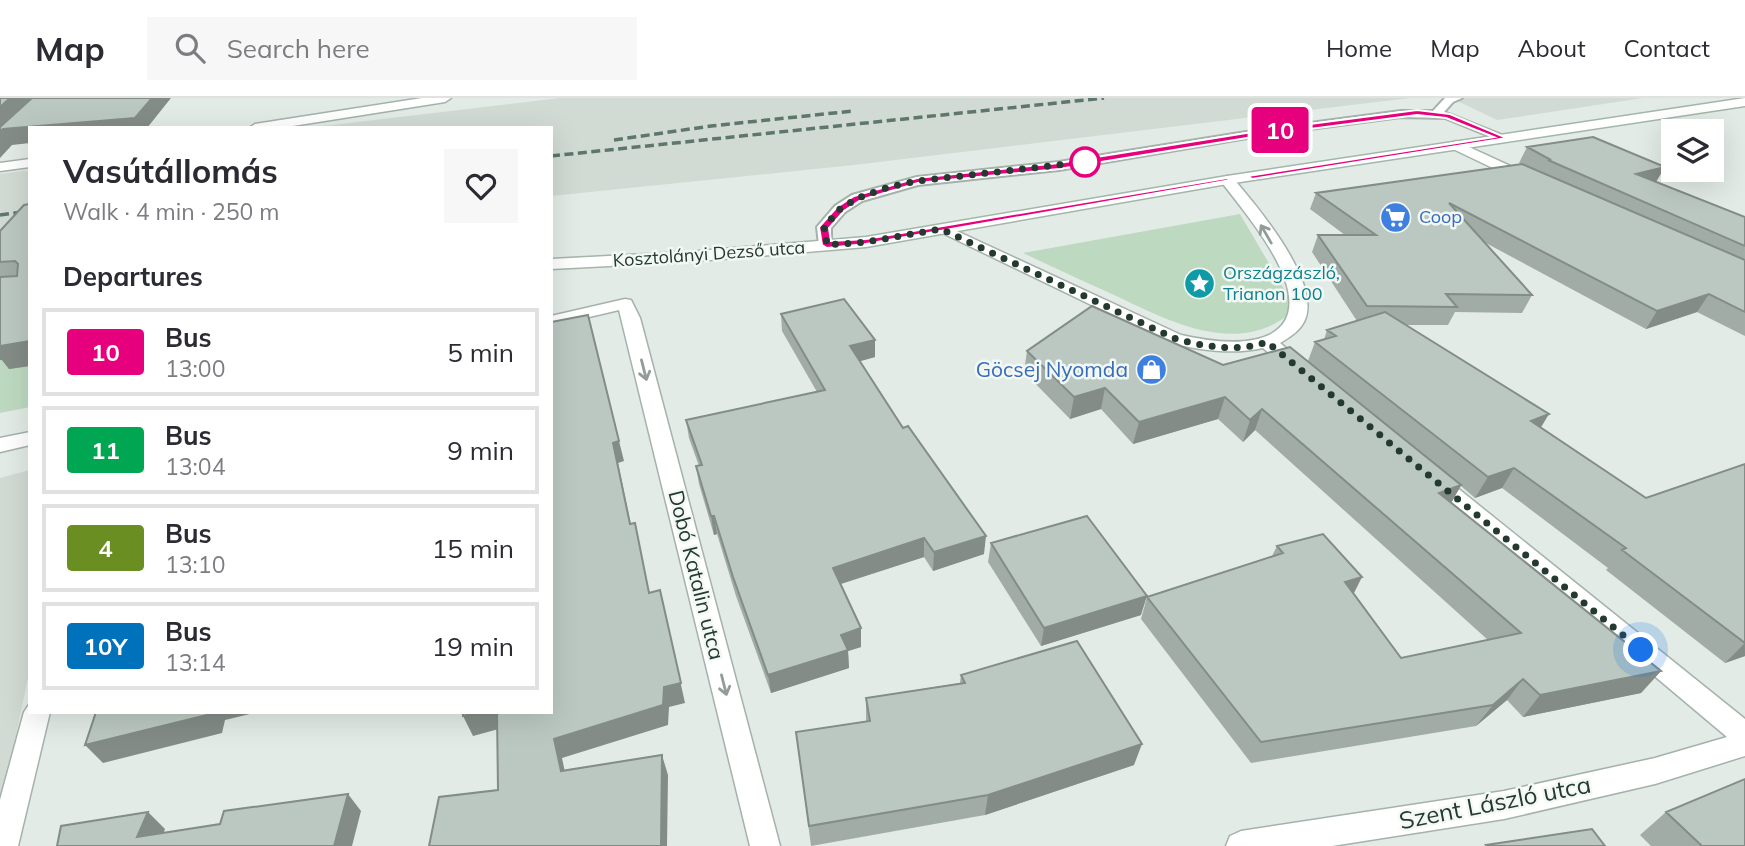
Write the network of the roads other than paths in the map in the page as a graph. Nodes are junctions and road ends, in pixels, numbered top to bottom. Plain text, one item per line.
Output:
1 (442, 98) edge
2 (1457, 98) edge
3 (1745, 102) edge
4 (1437, 113) junction
5 (267, 126) edge
6 (1503, 138) junction
7 (1456, 145) junction
8 (28, 163) edge
9 (0, 167) edge
10 (1227, 180) junction
11 (1547, 188) edge
12 (941, 229) junction
13 (827, 245) junction
14 (553, 264) edge
15 (553, 321) edge
16 (1267, 342) junction
17 (1310, 377) edge
18 (28, 438) edge
19 (0, 445) edge
20 (1416, 464) edge
21 (36, 714) edge
22 (1745, 735) edge
23 (1745, 744) edge
24 (3, 846) edge
25 (765, 846) edge
26 (1241, 846) edge

1 - 5 street
2 - 4 lane
3 - 6 street, Kosztolányi Dezső utca
4 - 6 lane
4 - 13 lane
6 - 7 street, Kosztolányi Dezső utca
7 - 10 street, Kosztolányi Dezső utca
7 - 11 street
8 - 9 street
10 - 12 street, Kosztolányi Dezső utca
16 -> 10 street
12 - 13 street, Kosztolányi Dezső utca
12 - 16 street
13 - 14 street, Kosztolányi Dezső utca
15 -> 25 street, Dobó Katalin utca
16 - 17 street
18 - 19 street
20 - 22 street
21 - 24 street
23 - 26 street, Szent László utca

